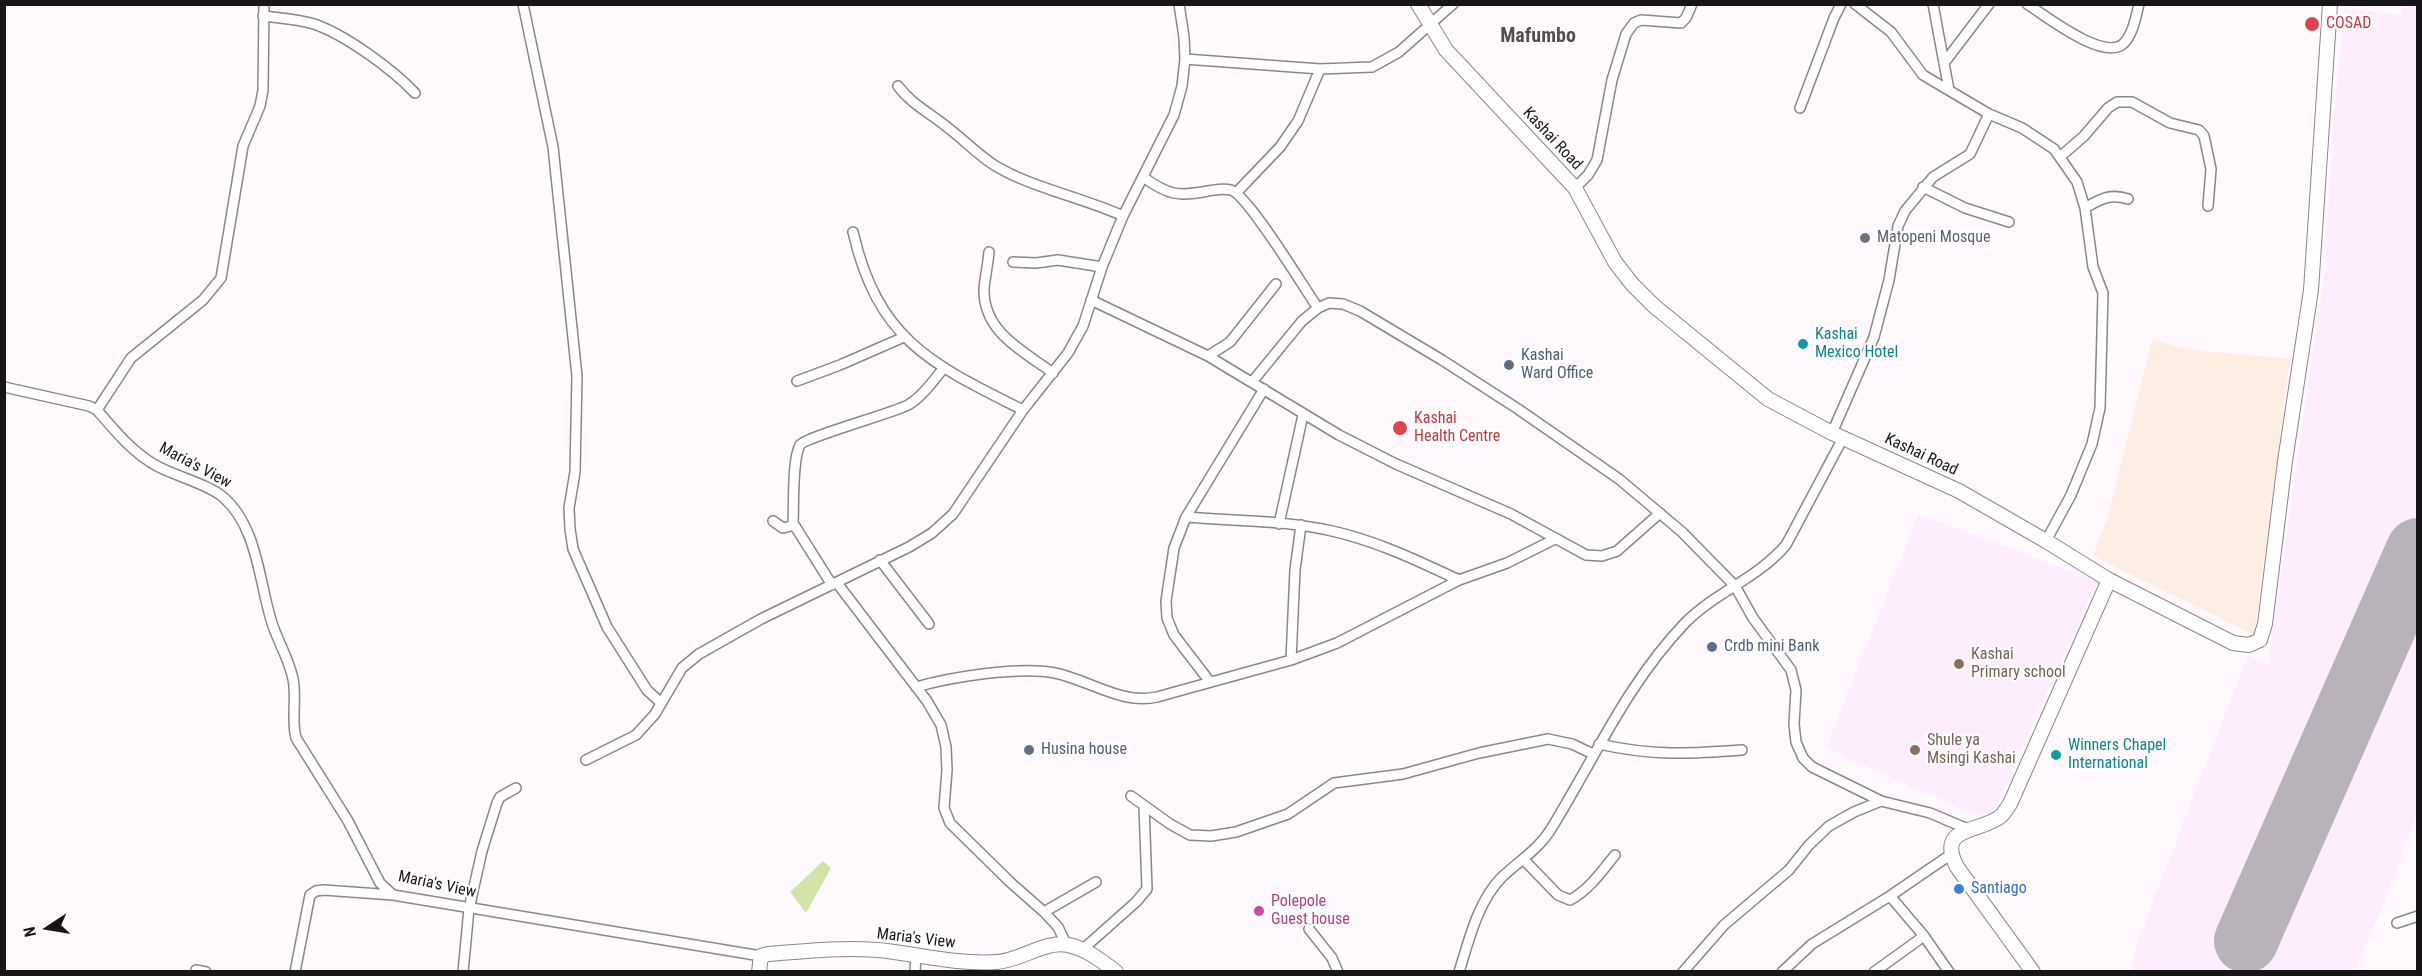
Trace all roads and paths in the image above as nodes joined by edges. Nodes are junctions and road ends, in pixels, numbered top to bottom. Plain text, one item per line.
1 (264, 4) edge
2 (523, 4) edge
3 (1179, 4) edge
4 (1418, 4) edge
5 (1453, 4) edge
6 (1692, 4) edge
7 (1841, 4) edge
8 (1855, 4) edge
9 (1933, 4) edge
10 (1989, 4) edge
11 (2027, 4) edge
12 (2139, 4) edge
13 (2330, 4) edge
14 (263, 16) junction
15 (1431, 25) junction
16 (1185, 59) junction
17 (1944, 63) junction
18 (1320, 69) junction
19 (898, 86) dead end
20 (1949, 90) junction
21 (415, 93) dead end
22 (1800, 108) dead end
23 (1989, 114) junction
24 (2061, 156) junction
25 (1143, 177) junction
26 (1923, 187) junction
27 (1575, 188) junction
28 (1237, 192) junction
29 (2128, 198) dead end
30 (2208, 206) dead end
31 (2085, 208) junction
32 (1123, 216) junction
33 (2009, 222) dead end
34 (853, 232) dead end
35 (989, 252) dead end
36 (1013, 262) dead end
37 (1102, 267) junction
38 (1276, 284) dead end
39 (1091, 300) junction
40 (1318, 308) junction
41 (904, 337) junction
42 (1208, 356) junction
43 (943, 369) junction
44 (1053, 373) junction
45 (796, 381) dead end
46 (1252, 382) junction
47 (4, 387) edge
48 (1263, 389) junction
49 (97, 410) junction
50 (1023, 410) junction
51 (1303, 415) junction
52 (1838, 436) junction
53 (1660, 513) junction
54 (1186, 517) junction
55 (773, 521) dead end
56 (793, 523) junction
57 (1279, 524) junction
58 (1301, 525) junction
59 (1555, 539) junction
60 (2046, 541) junction
61 (880, 560) junction
62 (1459, 580) junction
63 (2109, 580) junction
64 (834, 584) junction
65 (1735, 586) junction
66 (929, 624) dead end
67 (1291, 660) junction
68 (1210, 682) junction
69 (916, 687) junction
70 (660, 702) junction
71 (1599, 744) junction
72 (1742, 750) dead end
73 (1593, 754) junction
74 (586, 760) dead end
75 (516, 788) dead end
76 (1131, 796) dead end
77 (1881, 801) junction
78 (1144, 806) junction
79 (1968, 828) junction
80 (1615, 855) dead end
81 (1950, 855) junction
82 (1524, 860) junction
83 (1096, 882) dead end
84 (393, 895) junction
85 (1890, 896) junction
86 (469, 909) junction
87 (1044, 912) junction
88 (2418, 916) edge
89 (2397, 922) dead end
90 (1309, 929) dead end
91 (1924, 936) junction
92 (1066, 944) junction
93 (1082, 950) junction
94 (761, 956) junction
95 (916, 956) junction
96 (295, 972) edge
97 (463, 972) edge
98 (759, 972) edge
99 (915, 972) edge
100 (1116, 972) edge
101 (1338, 972) edge
102 (1459, 972) edge
103 (1683, 972) edge
104 (1782, 972) edge
105 (1874, 972) edge
106 (1949, 972) edge
107 (2033, 972) edge

1 - 14 street
2 - 70 street
3 - 16 street
4 - 15 street, Kashai Road
5 - 15 street
6 - 27 street
7 - 22 street
8 - 20 street
9 - 17 street
10 - 17 street
11 - 12 street
13 - 63 street, Kashai Road
14 - 21 street
14 - 49 street
15 - 18 street
15 - 27 street, Kashai Road
16 - 18 street
16 - 25 street
17 - 20 street
18 - 28 street
19 - 32 street
20 - 23 street
23 - 24 street
23 - 26 street
24 - 30 street
24 - 31 street
25 - 28 street
25 - 32 street
26 - 33 street
26 - 52 street
27 - 52 street, Kashai Road
28 - 40 street
29 - 31 street
31 - 60 street
32 - 37 street
34 - 41 street
35 - 44 street
36 - 37 street
37 - 39 street
38 - 42 street
39 - 42 street
39 - 44 street
40 - 46 street
40 - 53 street
41 - 43 street
41 - 45 street
42 - 46 street
43 - 50 street
43 - 56 street
44 - 50 street
46 - 48 street
47 - 49 street, Maria's View
48 - 51 street
48 - 54 street
49 - 84 street, Maria's View
50 - 61 street
51 - 57 street
51 - 59 street
52 - 60 street, Kashai Road
52 - 65 street
53 - 59 street
53 - 65 street
54 - 57 street
54 - 68 street
55 - 56 street
56 - 64 street
57 - 58 street
58 - 62 street
58 - 67 street
59 - 62 street
60 - 63 street, Kashai Road
61 - 64 street
61 - 66 street
62 - 67 street
63 - 79 street
64 - 69 street
64 - 70 street
65 - 71 street
65 - 77 street
67 - 68 street
68 - 69 street
69 - 87 street
70 - 74 street
71 - 72 street
71 - 73 street
73 - 78 street
73 - 82 street
75 - 86 street
76 - 78 street
77 - 79 street
77 - 103 street
78 - 93 street
79 - 81 street
80 - 82 street
81 - 85 street
81 - 107 street
82 - 102 street
83 - 87 street
84 - 86 street, Maria's View
84 - 96 street
85 - 91 street
85 - 104 street
86 - 94 street, Maria's View
86 - 97 street
87 - 92 street
88 - 89 street
90 - 101 street
91 - 105 street
91 - 106 street
92 - 93 street
92 - 95 street, Maria's View
93 - 100 street
94 - 95 street, Maria's View
94 - 98 street
95 - 99 street

